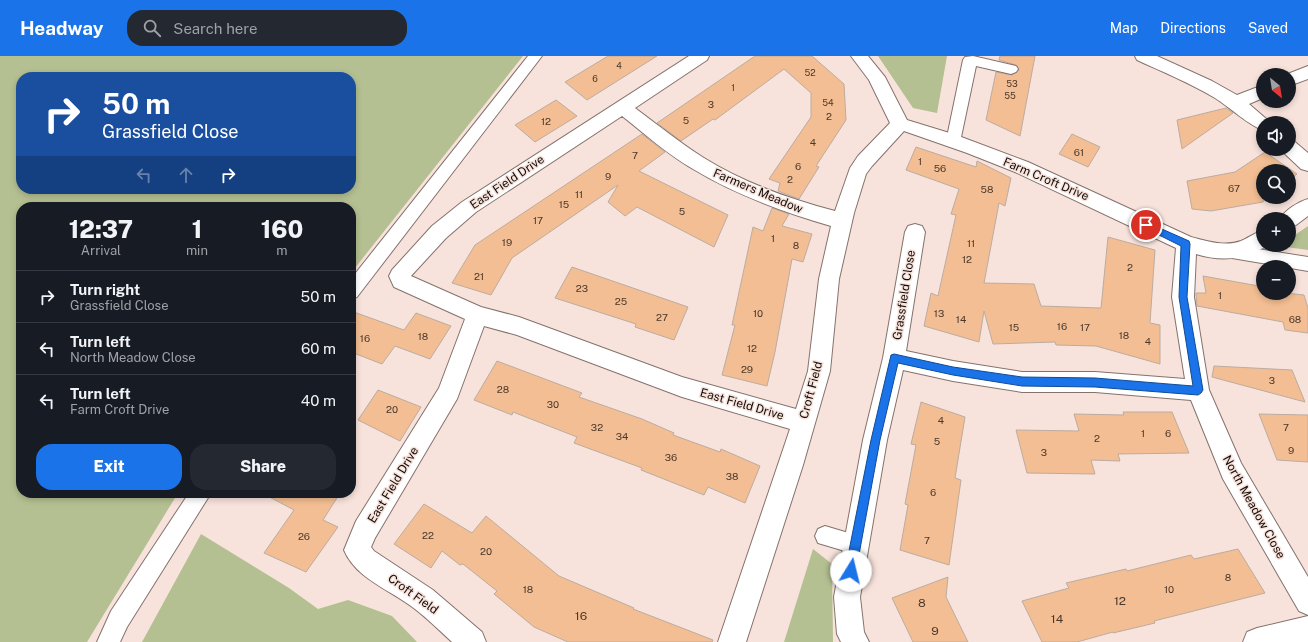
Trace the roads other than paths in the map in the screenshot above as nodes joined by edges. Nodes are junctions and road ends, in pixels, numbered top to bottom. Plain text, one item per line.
1 (535, 56) edge
2 (701, 56) edge
3 (859, 56) edge
4 (1143, 56) edge
5 (1011, 69) dead end
6 (1308, 72) edge
7 (1296, 77) edge
8 (1256, 94) edge
9 (1237, 102) junction
10 (622, 107) junction
11 (1256, 118) edge
12 (900, 124) junction
13 (953, 142) junction
14 (1296, 153) edge
15 (1308, 164) edge
16 (1308, 206) edge
17 (1296, 215) edge
18 (842, 221) junction
19 (915, 232) dead end
20 (1256, 243) edge
21 (1186, 244) junction
22 (1232, 252) junction
23 (1308, 264) edge
24 (356, 286) edge
25 (477, 315) junction
26 (894, 358) junction
27 (1198, 390) junction
28 (804, 422) junction
29 (198, 498) edge
30 (826, 536) dead end
31 (855, 544) junction
32 (358, 546) joint
33 (1308, 602) edge
34 (1308, 630) edge
35 (108, 642) edge
36 (472, 642) edge
37 (732, 642) edge
38 (855, 642) edge
39 (1257, 642) edge

1 - 24 lane
2 - 10 street, East Field Drive
3 - 12 street
4 - 9 street
5 - 13 lane
6 - 7 street
8 - 9 street
9 - 11 street
10 - 18 street, Farmers Meadow
10 - 25 street, East Field Drive
12 - 13 street, Farm Croft Drive
12 - 18 street, Croft Field
13 - 21 street, Farm Croft Drive
14 - 15 street
16 - 17 street
18 - 28 street, Croft Field
19 - 26 street, Grassfield Close
20 - 22 street, Farm Croft Drive
21 - 22 street, Farm Croft Drive
21 - 27 street, North Meadow Close
22 - 23 lane
25 - 28 street, East Field Drive
25 - 32 street, East Field Drive
26 - 27 street
26 - 31 street, Grassfield Close
27 - 33 street, North Meadow Close
28 - 37 street, Croft Field
29 - 35 lane
30 - 31 lane
31 - 38 street, Grassfield Close
32 - 36 street, Croft Field
34 - 39 street

